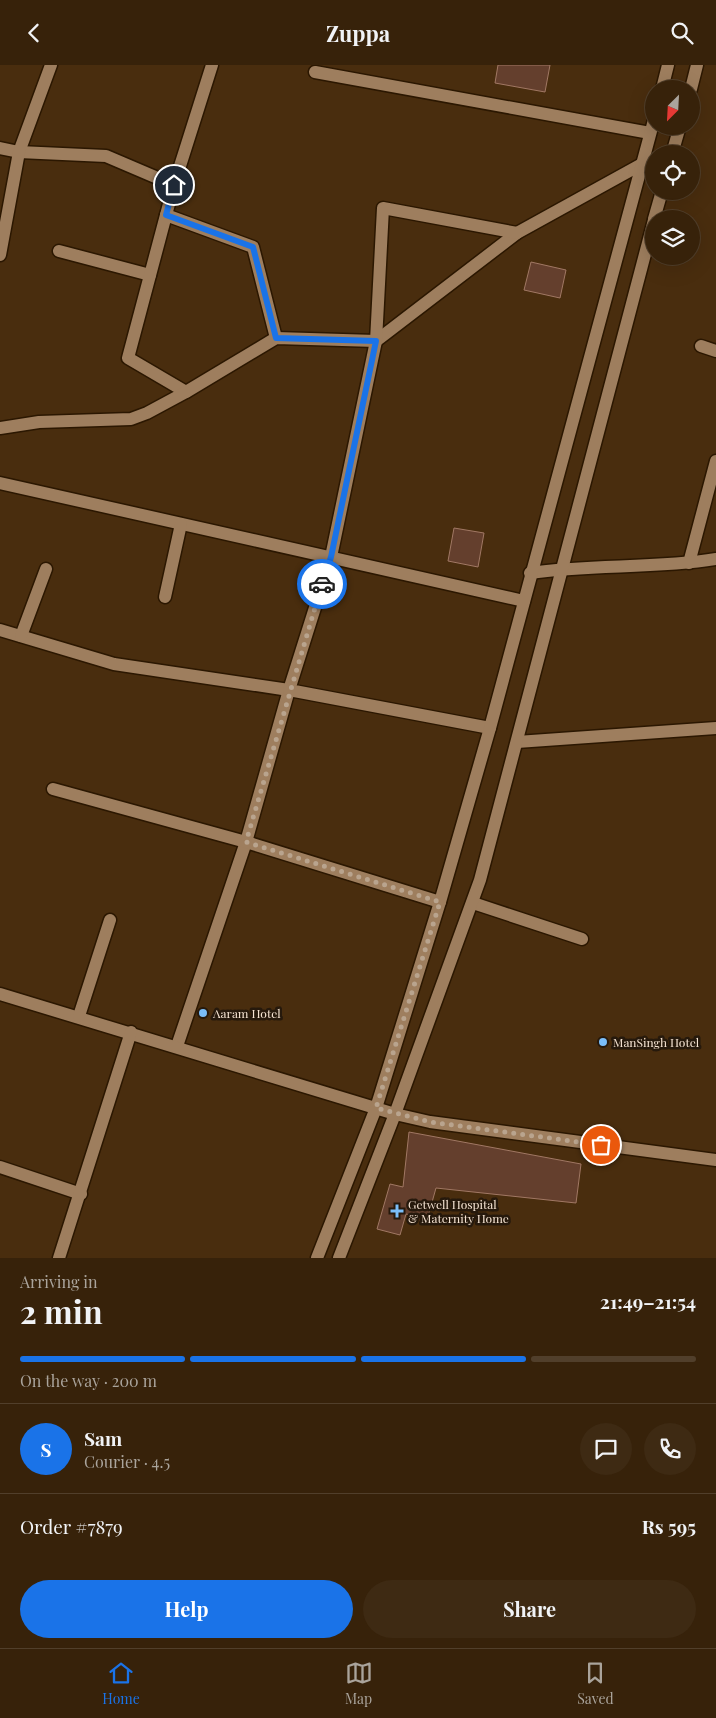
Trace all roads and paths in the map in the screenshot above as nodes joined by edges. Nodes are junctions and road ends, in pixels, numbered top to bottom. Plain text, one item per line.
1 (51, 65) edge
2 (212, 65) edge
3 (668, 65) edge
4 (697, 65) edge
5 (315, 72) dead end
6 (664, 80) edge
7 (693, 80) edge
8 (645, 132) edge
9 (649, 135) edge
10 (0, 148) edge
11 (19, 152) junction
12 (642, 164) junction
13 (174, 185) junction
14 (166, 215) junction
15 (517, 233) junction
16 (59, 251) dead end
17 (645, 253) edge
18 (0, 255) edge
19 (150, 275) junction
20 (276, 338) junction
21 (376, 341) junction
22 (701, 346) dead end
23 (716, 351) edge
24 (186, 392) junction
25 (0, 428) edge
26 (716, 461) edge
27 (0, 483) edge
28 (181, 524) junction
29 (331, 557) junction
30 (716, 559) edge
31 (689, 563) junction
32 (46, 569) dead end
33 (562, 569) junction
34 (530, 573) junction
35 (165, 597) dead end
36 (524, 601) junction
37 (0, 630) edge
38 (21, 636) junction
39 (290, 690) junction
40 (490, 728) junction
41 (716, 728) edge
42 (517, 742) junction
43 (53, 789) dead end
44 (246, 842) junction
45 (440, 902) junction
46 (473, 903) junction
47 (110, 920) dead end
48 (582, 939) dead end
49 (0, 993) edge
50 (79, 1016) junction
51 (131, 1032) junction
52 (177, 1046) junction
53 (376, 1108) junction
54 (395, 1114) junction
55 (716, 1160) edge
56 (0, 1167) edge
57 (81, 1193) junction
58 (59, 1258) edge
59 (317, 1258) edge
60 (339, 1258) edge

1 - 11 street
2 - 13 street
3 - 6 street
4 - 7 street
5 - 8 street
9 - 12 street
10 - 11 street
11 - 13 street
11 - 18 street
12 - 15 street
12 - 34 street
13 - 14 street
14 - 19 street
14 - 20 street
15 - 21 street
15 - 21 street
16 - 19 street
17 - 33 street
19 - 24 street
20 - 21 street
20 - 24 street
21 - 29 street
22 - 23 street
24 - 25 street
26 - 31 street
27 - 28 street
28 - 29 street
28 - 35 street
29 - 36 street
29 - 39 street
30 - 31 street
31 - 33 street
32 - 38 street
33 - 34 street
33 - 42 street
34 - 36 street
36 - 40 street
37 - 38 street
38 - 39 street
39 - 40 street
39 - 44 street
40 - 45 street
41 - 42 street
42 - 46 street
43 - 44 street
44 - 45 street
44 - 52 street
45 - 53 street
46 - 48 street
46 - 54 street
47 - 50 street
49 - 50 street
50 - 51 street
51 - 52 street
51 - 57 street
52 - 53 street
53 - 54 street
53 - 59 street
54 - 55 street
54 - 60 street
56 - 57 street
57 - 58 street

